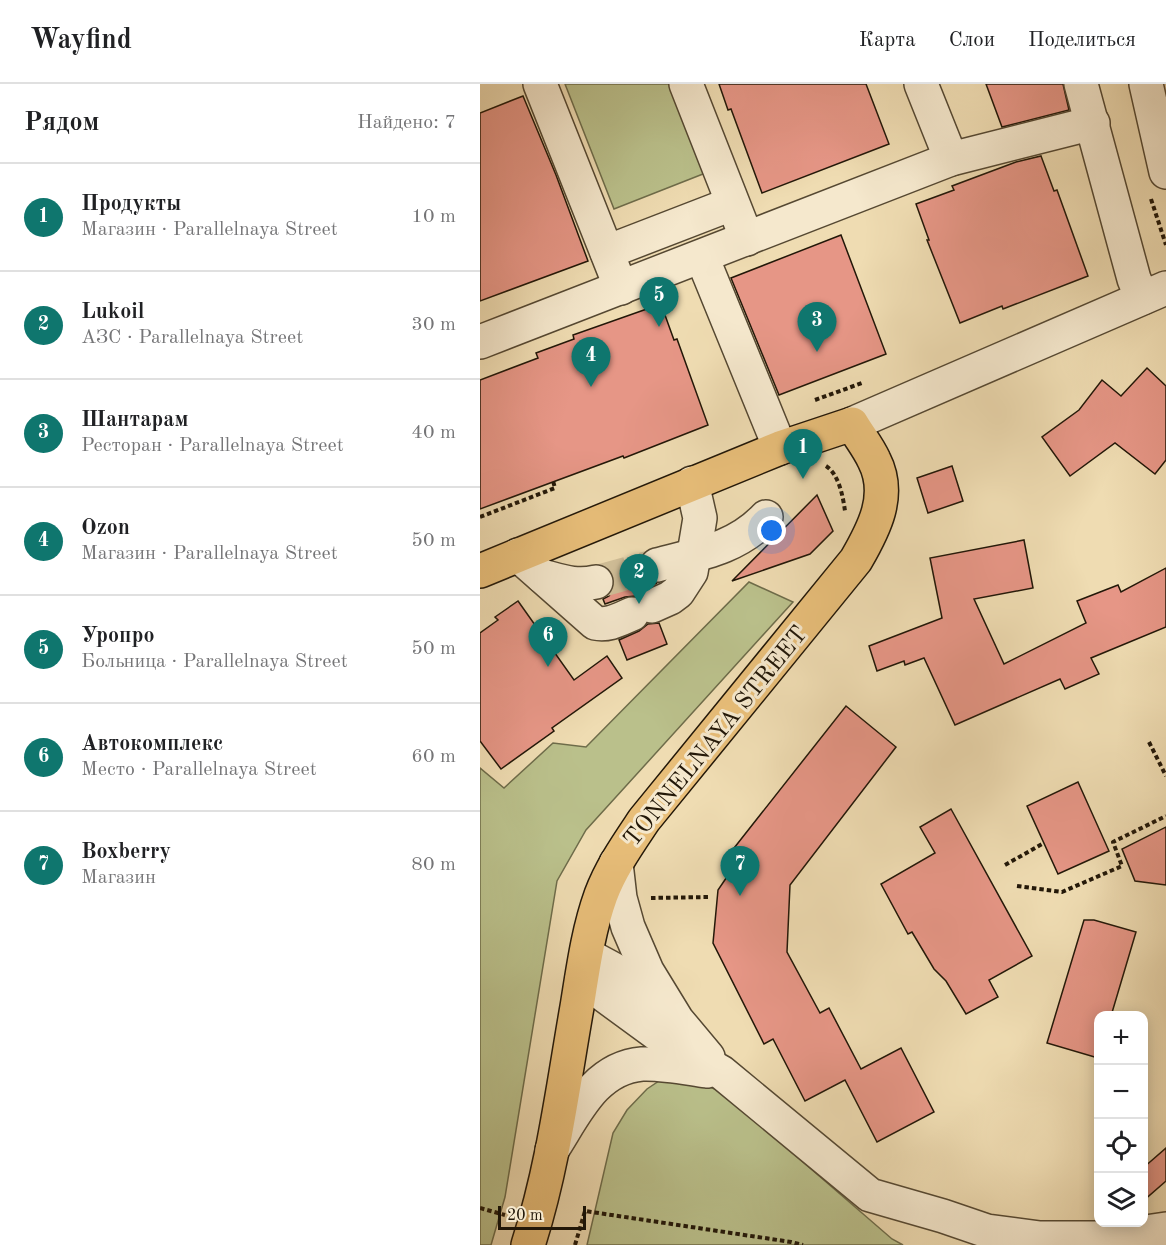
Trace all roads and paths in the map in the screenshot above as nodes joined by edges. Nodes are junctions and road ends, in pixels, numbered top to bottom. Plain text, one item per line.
1 (540, 84) edge
2 (686, 84) edge
3 (921, 84) edge
4 (1081, 84) edge
5 (1146, 84) edge
6 (1093, 123) junction
7 (951, 159) junction
8 (1166, 172) edge
9 (721, 208) dead end
10 (747, 239) junction
11 (607, 252) junction
12 (702, 257) junction
13 (621, 288) junction
14 (1154, 293) edge
15 (480, 342) edge
16 (852, 424) junction
17 (780, 448) junction
18 (553, 481) dead end
19 (692, 483) junction
20 (480, 516) edge
21 (766, 517) dead end
22 (694, 555) junction
23 (529, 565) junction
24 (657, 565) tunnel mouth
25 (480, 572) edge
26 (596, 582) tunnel mouth
27 (1149, 742) dead end
28 (1166, 776) edge
29 (1166, 816) edge
30 (1044, 843) dead end
31 (616, 863) junction
32 (1005, 865) dead end
33 (1017, 886) dead end
34 (708, 897) dead end
35 (620, 898) junction
36 (584, 967) junction
37 (677, 1020) junction
38 (721, 1072) junction
39 (552, 1150) junction
40 (480, 1208) edge
41 (505, 1215) dead end
42 (1166, 1229) edge
43 (528, 1245) edge
44 (575, 1245) edge
45 (803, 1245) edge

1 - 11 street
2 - 10 street
3 - 7 street
4 - 6 street
5 - 8 street
6 - 7 street
6 - 14 street
7 - 10 street
9 - 11 street
10 - 12 street
11 - 13 street
12 - 13 street
12 - 17 street
13 - 15 street
14 - 16 street
16 - 17 main road
16 - 31 main road, TONNELNAYA STREET
17 - 19 main road
18 - 20 path
19 - 22 street
19 - 23 main road
21 - 22 street
22 - 23 street
22 - 24 street
23 - 25 main road
23 - 26 street
27 - 28 path
29 - 33 path
30 - 32 path
31 - 35 street
31 - 36 main road, TONNELNAYA STREET
34 - 35 path
35 - 37 street
36 - 37 street
36 - 38 street
36 - 39 main road, TONNELNAYA STREET
37 - 38 street
38 - 39 street
38 - 42 street
39 - 43 main road, TONNELNAYA STREET
40 - 41 path
44 - 45 path

